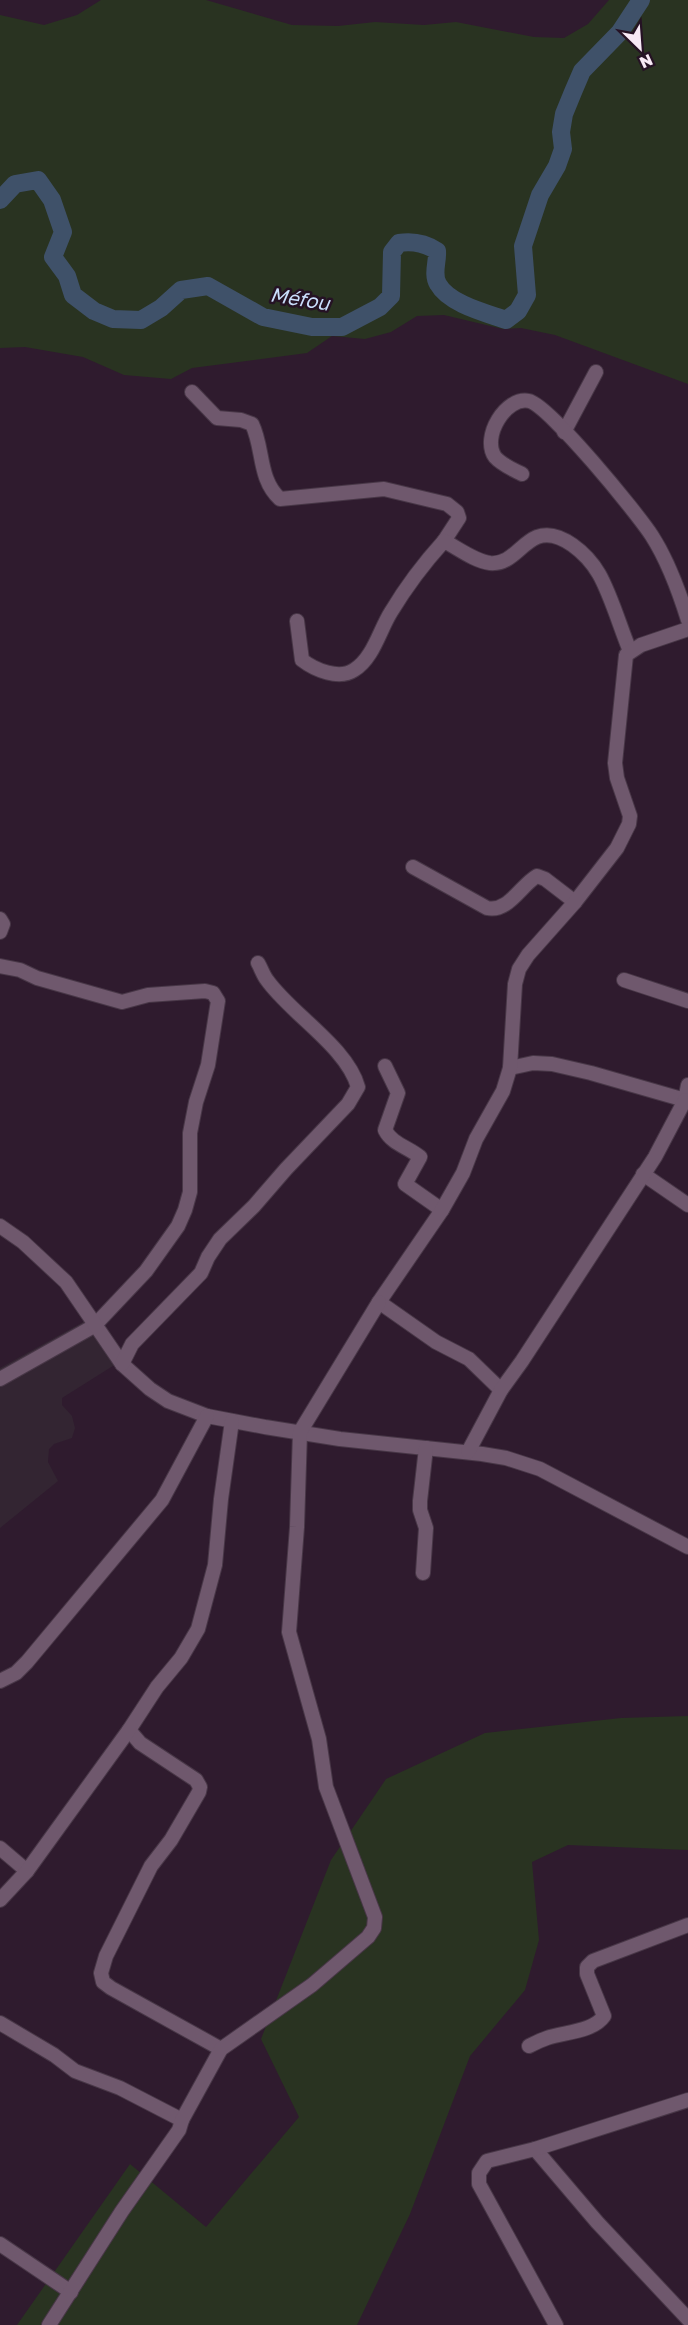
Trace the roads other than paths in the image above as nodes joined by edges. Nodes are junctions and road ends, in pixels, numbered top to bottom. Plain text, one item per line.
1 (596, 372) dead end
2 (192, 392) dead end
3 (564, 432) junction
4 (522, 474) dead end
5 (444, 541) junction
6 (688, 620) edge
7 (297, 621) dead end
8 (688, 629) edge
9 (630, 651) junction
10 (413, 867) dead end
11 (575, 902) junction
12 (0, 919) edge
13 (0, 932) edge
14 (258, 963) dead end
15 (0, 966) edge
16 (624, 980) dead end
17 (688, 1001) edge
18 (385, 1066) dead end
19 (510, 1068) junction
20 (688, 1085) edge
21 (686, 1101) edge
22 (643, 1174) junction
23 (688, 1204) edge
24 (442, 1210) junction
25 (0, 1226) edge
26 (380, 1302) junction
27 (94, 1326) junction
28 (122, 1364) junction
29 (0, 1379) edge
30 (501, 1390) junction
31 (207, 1416) junction
32 (232, 1420) junction
33 (300, 1432) junction
34 (426, 1448) junction
35 (468, 1452) junction
36 (688, 1547) edge
37 (423, 1573) dead end
38 (0, 1681) edge
39 (129, 1730) junction
40 (0, 1848) edge
41 (27, 1870) junction
42 (0, 1900) edge
43 (688, 1925) edge
44 (0, 2023) edge
45 (529, 2046) dead end
46 (221, 2049) junction
47 (688, 2100) edge
48 (182, 2120) junction
49 (535, 2149) junction
50 (0, 2244) edge
51 (71, 2292) junction
52 (688, 2320) edge
53 (49, 2325) edge
54 (556, 2325) edge
55 (685, 2325) edge

1 - 3 street
2 - 5 street
3 - 4 street
3 - 6 street
5 - 7 street
5 - 9 street
8 - 9 street
9 - 11 street
10 - 11 street
11 - 19 street
12 - 13 street
14 - 28 street
15 - 27 street
16 - 17 street
18 - 24 street
19 - 21 street
19 - 24 street
20 - 21 street
21 - 22 street
22 - 23 street
22 - 30 street
24 - 26 street
25 - 27 street
26 - 30 street
26 - 33 street
27 - 28 street
27 - 29 street
28 - 31 street
30 - 35 street
31 - 32 street
31 - 38 street
32 - 33 street
32 - 39 street
33 - 34 street
33 - 46 street
34 - 35 street
34 - 37 street
35 - 36 street
39 - 41 street
39 - 46 street
40 - 41 street
41 - 42 street
43 - 45 street
44 - 48 street
46 - 48 street
47 - 49 street
48 - 51 street
49 - 52 street
49 - 54 street
50 - 51 street
51 - 53 street
52 - 55 street

